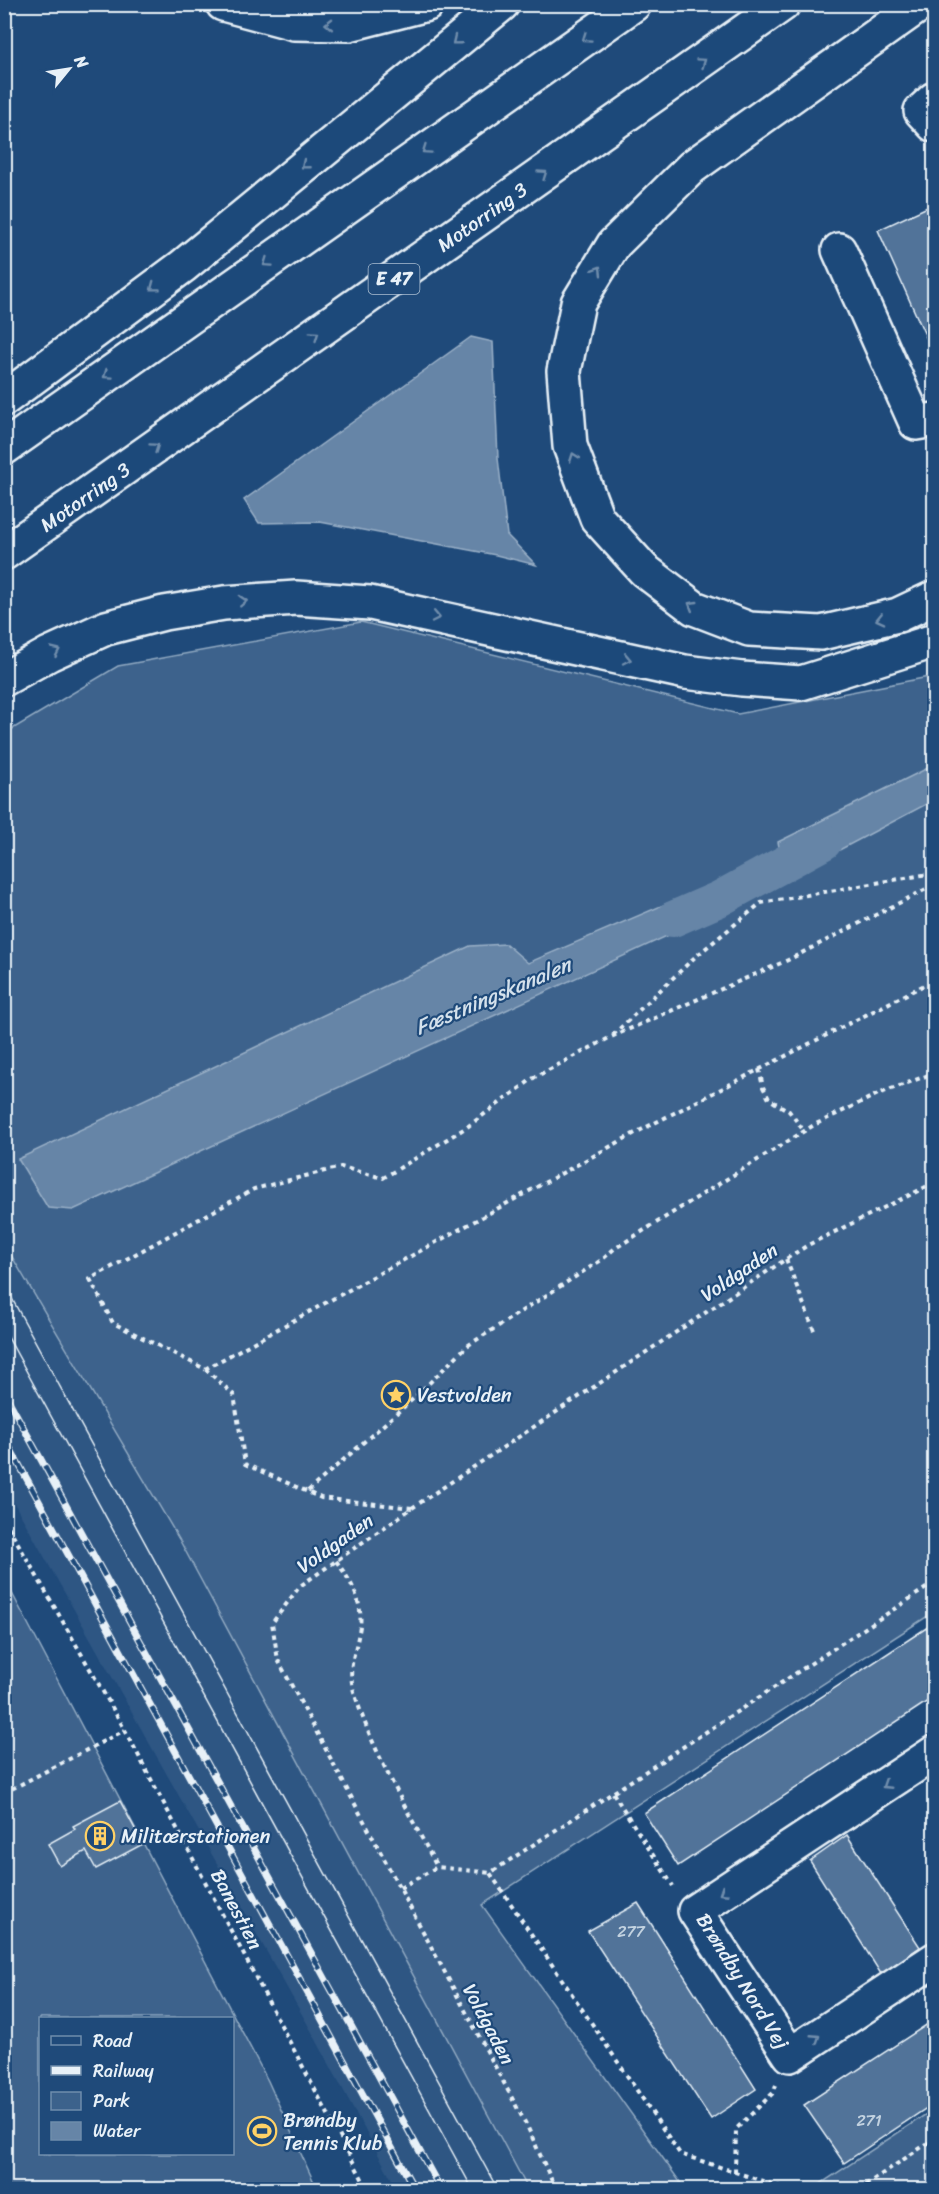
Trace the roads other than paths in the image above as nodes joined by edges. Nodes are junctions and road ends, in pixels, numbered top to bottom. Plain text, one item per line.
1 (223, 4) edge
2 (428, 4) edge
3 (502, 4) edge
4 (634, 4) edge
5 (783, 4) edge
6 (921, 4) edge
7 (934, 99) edge
8 (934, 124) edge
9 (839, 250) dead end
10 (4, 399) edge
11 (934, 420) edge
12 (4, 447) edge
13 (4, 553) edge
14 (934, 598) edge
15 (934, 641) edge
16 (4, 679) edge
17 (934, 1753) edge
18 (934, 1960) edge

2 -> 1 main road
3 -> 10 main road
4 -> 12 main road
13 -> 5 main road, Motorring 3 / E 47
14 -> 6 main road
7 - 8 main road
9 - 11 main road
16 -> 15 main road
17 -> 18 main road, Brøndby Nord Vej

